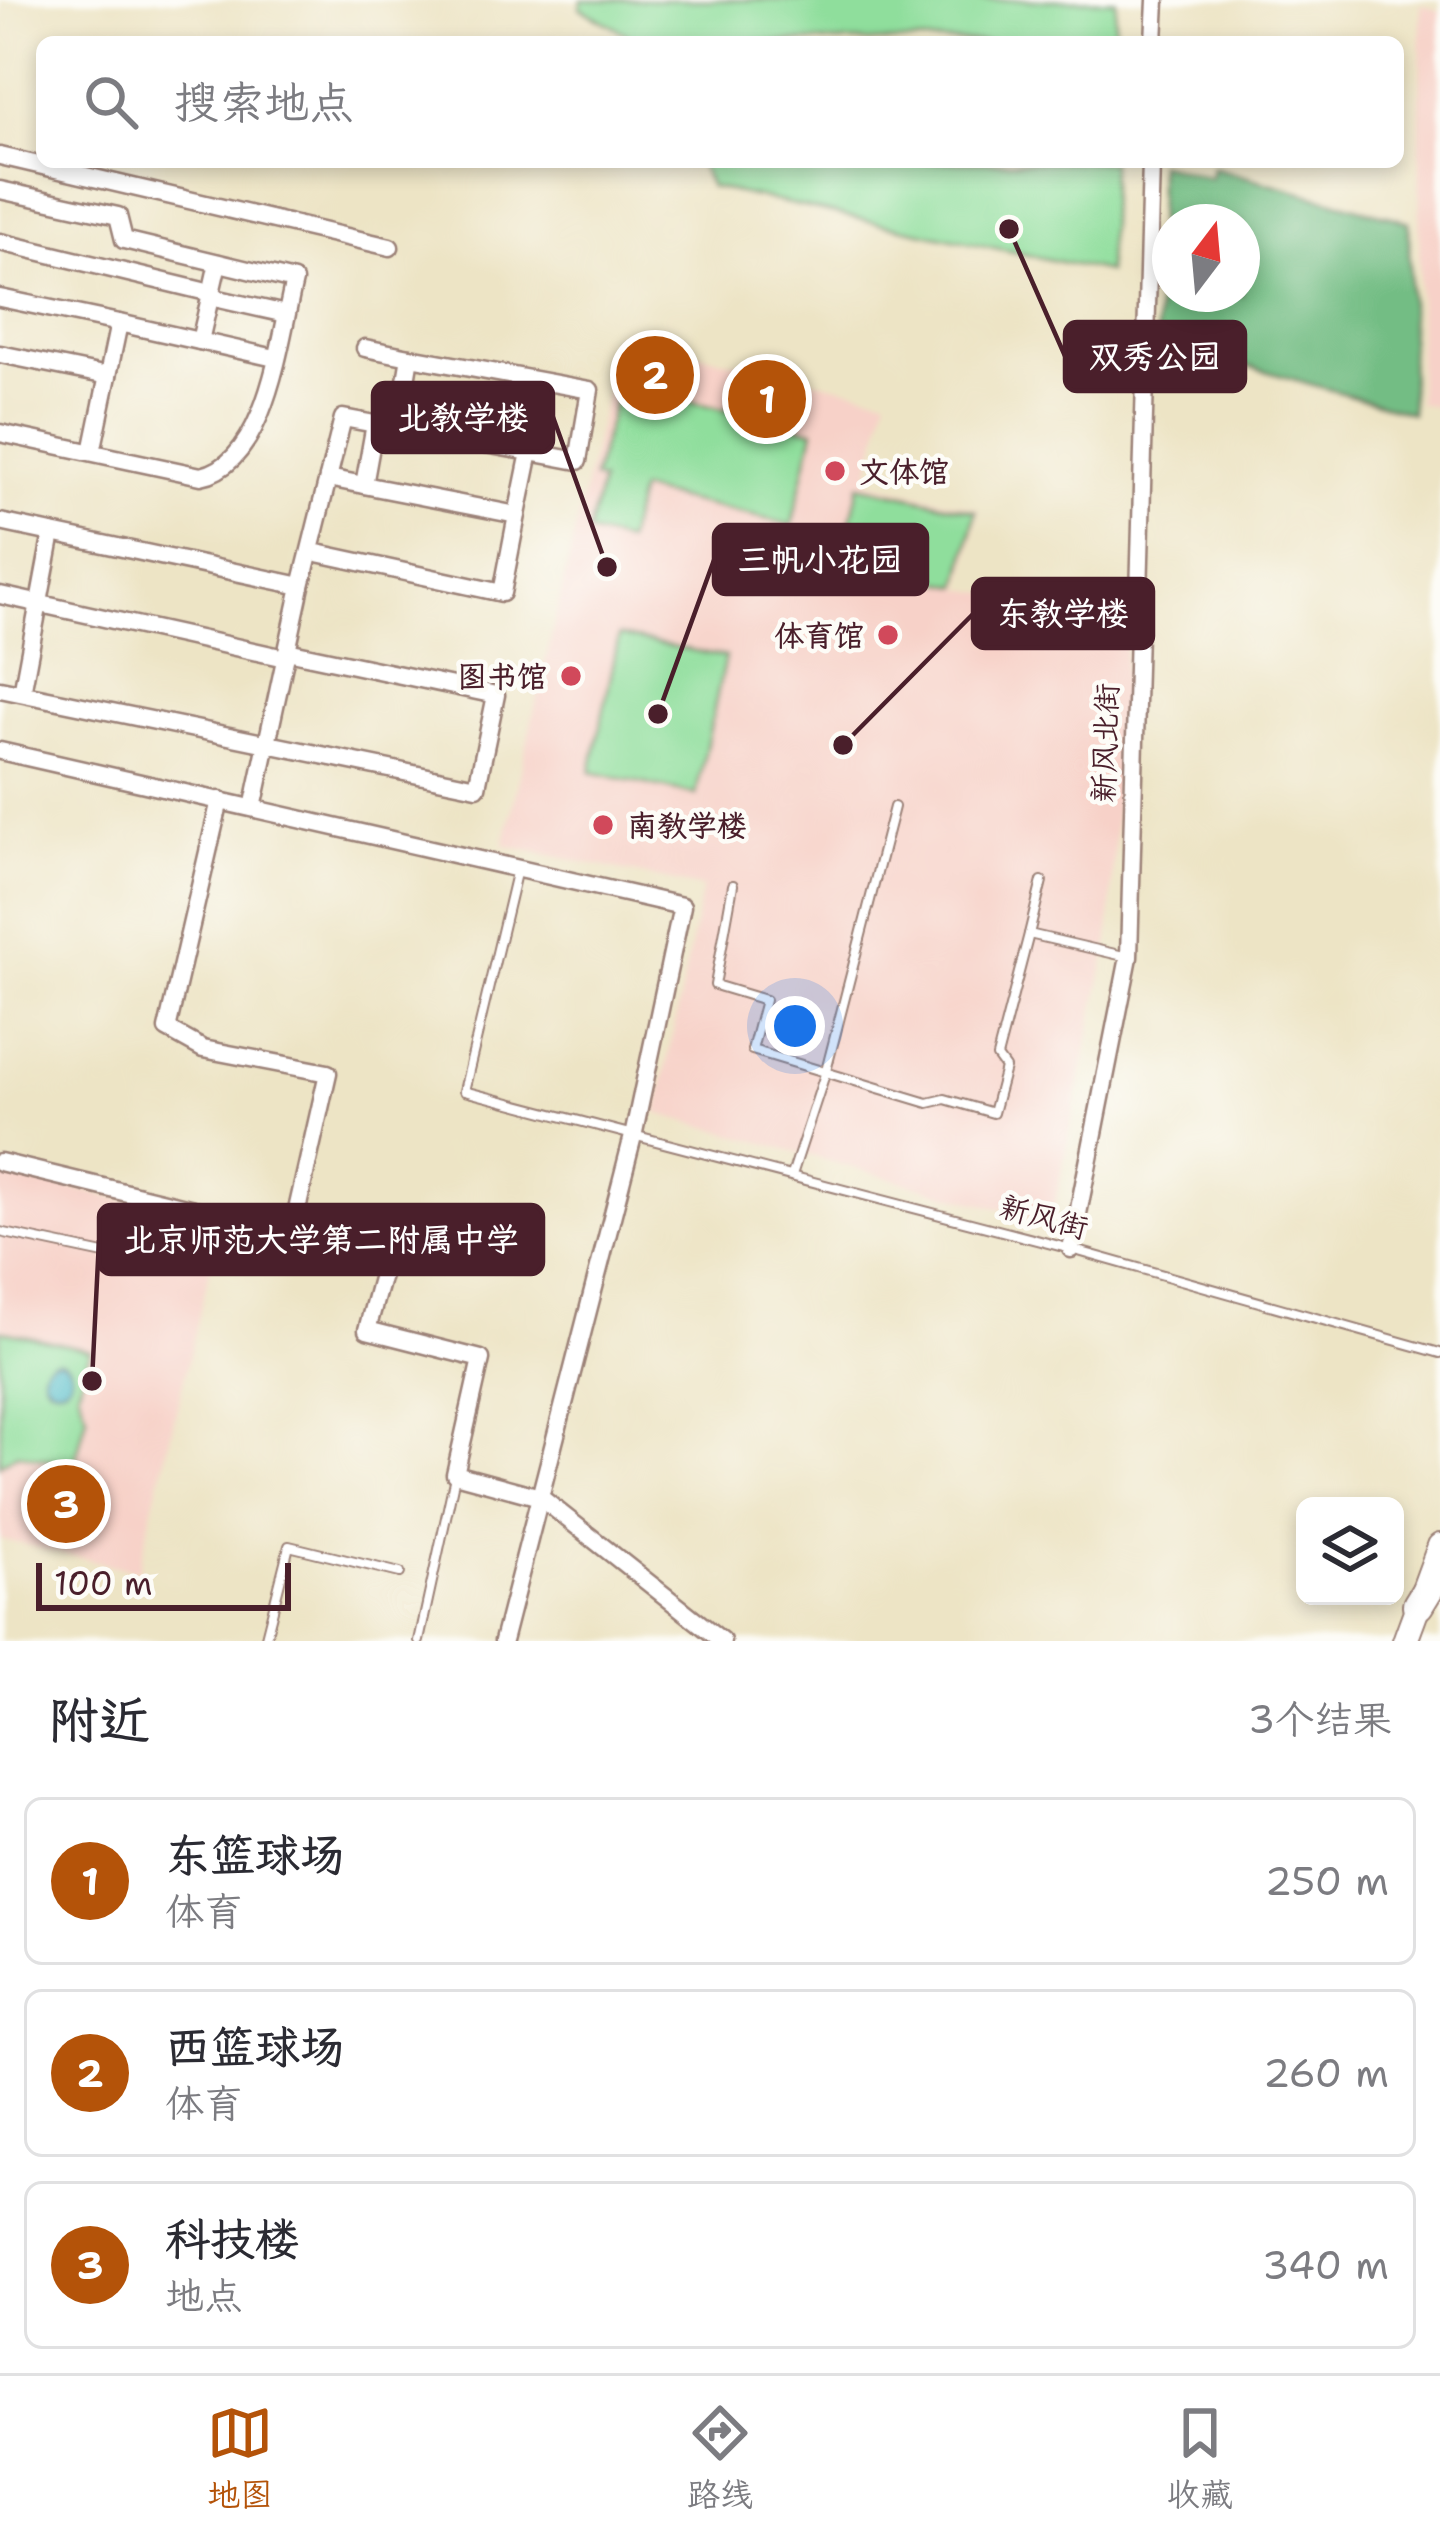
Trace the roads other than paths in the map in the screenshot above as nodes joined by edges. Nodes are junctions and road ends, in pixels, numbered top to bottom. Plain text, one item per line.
1 (1156, 0) edge
2 (1154, 36) edge
3 (0, 156) edge
4 (36, 164) edge
5 (51, 168) edge
6 (1150, 168) edge
7 (0, 190) edge
8 (0, 242) edge
9 (390, 247) dead end
10 (218, 262) junction
11 (210, 295) junction
12 (0, 298) edge
13 (286, 314) junction
14 (119, 323) junction
15 (200, 341) junction
16 (365, 349) dead end
17 (0, 353) edge
18 (410, 357) junction
19 (274, 358) junction
20 (108, 376) junction
21 (375, 424) junction
22 (398, 428) junction
23 (0, 434) edge
24 (92, 452) junction
25 (530, 452) junction
26 (328, 478) junction
27 (364, 485) junction
28 (517, 515) junction
29 (0, 522) edge
30 (52, 532) junction
31 (313, 552) junction
32 (301, 586) junction
33 (0, 595) edge
34 (39, 603) junction
35 (286, 655) junction
36 (0, 688) edge
37 (22, 693) junction
38 (266, 745) junction
39 (0, 751) edge
40 (220, 800) junction
41 (894, 807) dead end
42 (254, 808) junction
43 (518, 868) junction
44 (1042, 881) dead end
45 (733, 886) dead end
46 (1029, 934) junction
47 (1129, 958) junction
48 (826, 1071) junction
49 (634, 1132) junction
50 (0, 1162) edge
51 (792, 1175) junction
52 (0, 1232) edge
53 (292, 1232) junction
54 (1071, 1249) junction
55 (118, 1257) dead end
56 (1440, 1353) edge
57 (455, 1474) junction
58 (540, 1497) junction
59 (1440, 1546) edge
60 (1440, 1569) edge
61 (400, 1573) dead end
62 (1418, 1605) junction
63 (265, 1641) edge
64 (419, 1641) edge
65 (503, 1641) edge
66 (722, 1641) edge
67 (1405, 1641) edge

1 - 2 street
3 - 4 street
5 - 9 street
6 - 47 street, 新风北街
7 - 10 street
8 - 11 street
10 - 11 street
10 - 13 street
11 - 13 street
11 - 15 street
12 - 14 street
13 - 19 street
14 - 15 street
14 - 20 street
15 - 19 street
16 - 18 street
17 - 20 street
18 - 22 street
18 - 25 street
19 - 24 street
20 - 24 street
21 - 22 street
21 - 26 street
21 - 27 street
22 - 25 street
23 - 24 street
25 - 28 street
26 - 27 street
26 - 31 street
27 - 28 street
28 - 31 street
29 - 30 street
30 - 32 street
30 - 34 street
31 - 32 street
32 - 35 street
33 - 34 street
34 - 35 street
34 - 37 street
35 - 38 street
35 - 38 street
36 - 37 street
37 - 38 street
38 - 42 street
39 - 40 street
40 - 42 street
40 - 53 street
41 - 48 lane
42 - 43 street
43 - 49 street
43 - 49 lane, 新风街
44 - 46 lane
45 - 48 lane
46 - 47 lane
46 - 48 lane
47 - 54 street, 新风北街
48 - 51 lane
49 - 51 lane, 新风街
49 - 58 street
50 - 53 street
51 - 54 lane, 新风街
52 - 55 lane
53 - 57 street
54 - 56 lane, 新风街
57 - 58 street
57 - 64 lane
58 - 65 street
58 - 66 street
59 - 62 main road
60 - 62 highway
61 - 63 lane
62 - 67 main road

